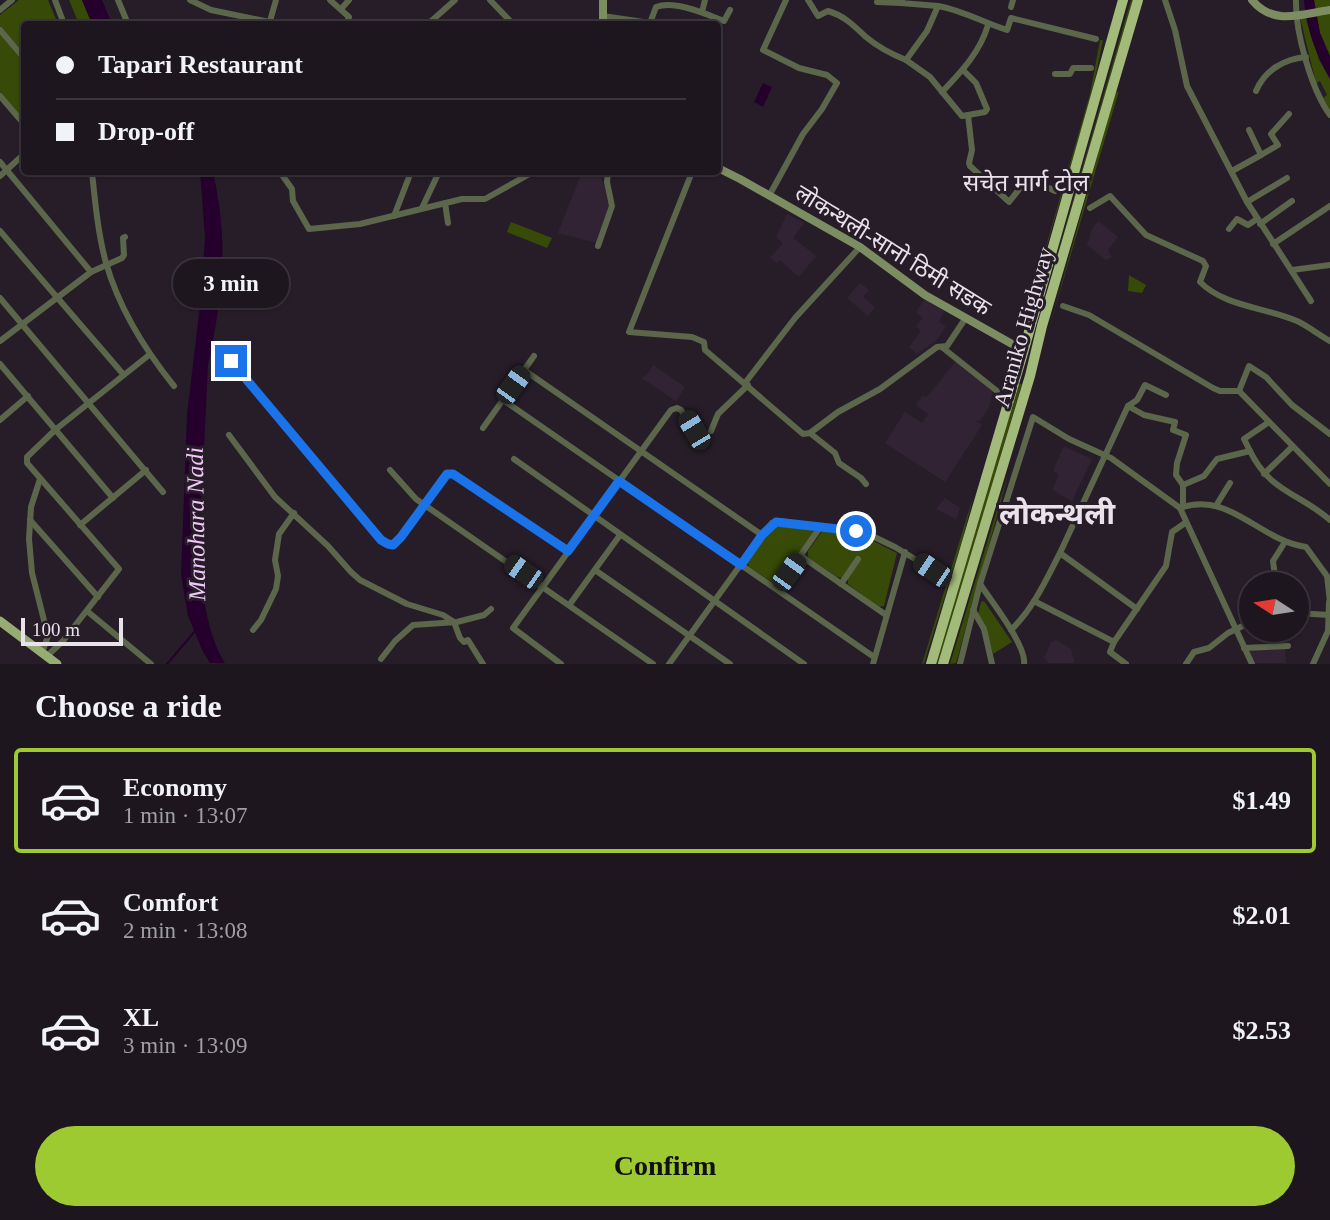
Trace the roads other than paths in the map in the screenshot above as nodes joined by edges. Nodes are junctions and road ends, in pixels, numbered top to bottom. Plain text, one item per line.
1 (12, 0) edge
2 (55, 0) edge
3 (118, 0) edge
4 (190, 0) edge
5 (276, 0) edge
6 (330, 0) edge
7 (349, 0) edge
8 (455, 0) edge
9 (490, 0) edge
10 (603, 0) edge
11 (705, 0) edge
12 (786, 0) edge
13 (808, 0) edge
14 (1123, 0) edge
15 (1138, 0) edge
16 (1165, 0) edge
17 (1252, 0) edge
18 (1296, 0) edge
19 (902, 1) edge
20 (877, 2) dead end
21 (938, 6) junction
22 (341, 9) junction
23 (0, 10) edge
24 (730, 10) dead end
25 (1330, 10) edge
26 (702, 12) junction
27 (1297, 15) junction
28 (603, 20) edge
29 (63, 21) edge
30 (127, 21) edge
31 (271, 21) joint
32 (349, 21) edge
33 (431, 21) edge
34 (510, 21) edge
35 (651, 21) edge
36 (988, 24) junction
37 (0, 30) edge
38 (1096, 38) dead end
39 (21, 54) edge
40 (1306, 57) junction
41 (906, 60) junction
42 (1091, 68) dead end
43 (962, 70) junction
44 (1055, 74) dead end
45 (1255, 91) dead end
46 (942, 92) junction
47 (0, 96) edge
48 (1289, 114) dead end
49 (1330, 115) edge
50 (968, 116) junction
51 (21, 120) edge
52 (1249, 130) dead end
53 (1261, 155) junction
54 (21, 157) edge
55 (0, 162) edge
56 (7, 170) junction
57 (721, 171) edge
58 (1232, 171) junction
59 (92, 175) edge
60 (282, 175) edge
61 (407, 175) edge
62 (438, 175) edge
63 (528, 175) edge
64 (608, 175) edge
65 (691, 175) edge
66 (0, 176) edge
67 (1287, 178) dead end
68 (1055, 191) dead end
69 (769, 196) junction
70 (1292, 201) dead end
71 (1247, 202) junction
72 (446, 203) junction
73 (1330, 206) edge
74 (422, 208) junction
75 (1090, 208) dead end
76 (394, 216) junction
77 (1258, 222) junction
78 (448, 223) dead end
79 (1229, 229) dead end
80 (0, 231) edge
81 (125, 237) dead end
82 (1273, 244) junction
83 (598, 246) dead end
84 (860, 247) junction
85 (106, 263) junction
86 (1330, 265) edge
87 (1292, 270) junction
88 (91, 272) junction
89 (0, 298) edge
90 (58, 298) junction
91 (1311, 301) dead end
92 (1063, 306) dead end
93 (965, 319) junction
94 (1034, 321) junction
95 (22, 324) junction
96 (0, 341) edge
97 (1330, 341) edge
98 (1012, 344) dead end
99 (943, 348) junction
100 (220, 349) dead end
101 (149, 355) junction
102 (534, 356) dead end
103 (0, 364) edge
104 (524, 370) junction
105 (123, 374) junction
106 (747, 384) junction
107 (174, 386) dead end
108 (997, 391) dead end
109 (1239, 391) junction
110 (1166, 395) dead end
111 (27, 396) junction
112 (503, 400) junction
113 (89, 402) junction
114 (1128, 406) junction
115 (0, 420) edge
116 (1269, 422) junction
117 (483, 428) dead end
118 (55, 430) junction
119 (711, 431) dead end
120 (810, 433) junction
121 (1330, 434) edge
122 (229, 435) dead end
123 (703, 446) dead end
124 (1292, 447) junction
125 (641, 450) junction
126 (1250, 451) junction
127 (1104, 455) junction
128 (514, 460) dead end
129 (146, 470) junction
130 (390, 470) dead end
131 (1264, 474) junction
132 (40, 479) junction
133 (1328, 479) edge
134 (619, 481) junction
135 (1230, 483) dead end
136 (866, 484) dead end
137 (1183, 485) junction
138 (163, 492) dead end
139 (113, 498) junction
140 (425, 504) junction
141 (1217, 504) junction
142 (1182, 507) junction
143 (293, 513) junction
144 (594, 516) junction
145 (30, 520) junction
146 (1330, 520) edge
147 (1185, 523) junction
148 (80, 525) junction
149 (821, 526) junction
150 (620, 535) junction
151 (762, 535) junction
152 (1285, 542) junction
153 (568, 551) junction
154 (905, 552) junction
155 (1060, 553) junction
156 (801, 556) junction
157 (858, 559) dead end
158 (741, 565) junction
159 (595, 570) junction
160 (1274, 572) edge
161 (943, 576) dead end
162 (841, 583) junction
163 (980, 584) junction
164 (543, 586) junction
165 (777, 589) junction
166 (98, 597) junction
167 (715, 601) junction
168 (1034, 601) junction
169 (1329, 602) edge
170 (570, 604) junction
171 (491, 609) dead end
172 (1137, 609) junction
173 (973, 610) junction
174 (87, 611) junction
175 (1309, 614) edge
176 (886, 615) junction
177 (1329, 615) edge
178 (0, 621) edge
179 (454, 622) junction
180 (1237, 628) junction
181 (1011, 630) junction
182 (253, 631) dead end
183 (690, 635) junction
184 (1114, 642) junction
185 (1288, 646) dead end
186 (1244, 648) junction
187 (45, 654) junction
188 (381, 659) dead end
189 (873, 660) edge
190 (57, 663) edge
191 (151, 663) edge
192 (483, 663) edge
193 (561, 663) edge
194 (653, 663) edge
195 (669, 663) edge
196 (730, 663) edge
197 (804, 663) edge
198 (931, 663) edge
199 (943, 663) edge
200 (960, 663) edge
201 (992, 663) edge
202 (1024, 663) edge
203 (1126, 663) edge
204 (1186, 663) edge
205 (1252, 663) edge
206 (1313, 663) edge

1 - 23 street
2 - 29 street
3 - 30 street
4 - 31 street
5 - 31 street
6 - 22 street
7 - 22 street
8 - 33 street
9 - 34 street
10 - 28 main road
11 - 26 street
12 - 69 street
13 - 41 street
14 - 94 highway, Araniko Highway
15 - 94 highway, Araniko Highway
16 - 58 street
17 - 27 main road
18 - 27 street
19 - 20 street
19 - 21 street
21 - 36 street
21 - 41 street
22 - 32 street
24 - 26 street
25 - 27 main road
26 - 35 street
27 - 40 street
36 - 38 street
36 - 43 street
37 - 39 street
40 - 45 street
40 - 49 street
41 - 46 street
42 - 44 street
43 - 46 street
43 - 50 street
46 - 50 street
47 - 51 street
48 - 53 street
50 - 68 street
52 - 53 street
53 - 58 street
54 - 56 street
55 - 56 street
56 - 66 street
56 - 88 street
57 - 69 main road, लोकन्थली-सानो ठिमी सडक
58 - 71 street
59 - 85 street
60 - 76 street
61 - 76 street
62 - 74 street
63 - 72 street
64 - 83 street
65 - 106 street
67 - 71 street
69 - 84 main road, लोकन्थली-सानो ठिमी सडक
70 - 77 street
71 - 77 street
72 - 74 street
72 - 78 street
73 - 82 street
74 - 76 street
75 - 97 street
77 - 79 street
77 - 82 street
80 - 90 street
81 - 85 street
82 - 87 street
84 - 93 main road, लोकन्थली-सानो ठिमी सडक
84 - 106 street
85 - 88 street
85 - 101 street
86 - 87 street
87 - 91 street
88 - 90 street
89 - 95 street
90 - 95 street
90 - 105 street
92 - 109 street
93 - 98 main road, लोकन्थली-सानो ठिमी सडक
93 - 99 street
94 - 198 highway, Araniko Highway
94 - 199 highway, Araniko Highway
95 - 96 street
95 - 113 street
99 - 108 street
99 - 120 street
100 - 140 street
101 - 105 street
101 - 107 street
102 - 104 street
103 - 111 street
104 - 112 street
104 - 125 street
105 - 113 street
106 - 119 street
106 - 120 street
109 - 116 street
109 - 121 street
110 - 114 street
111 - 115 street
111 - 118 street
112 - 117 street
112 - 134 street
113 - 118 street
113 - 129 street
114 - 127 street
114 - 137 street
116 - 124 street
116 - 126 street
118 - 132 street
118 - 139 street
120 - 136 street
122 - 143 street
123 - 125 street
124 - 131 street
124 - 133 street
125 - 134 street
125 - 151 street
126 - 131 street
126 - 137 street
127 - 142 street
127 - 155 street
127 - 163 street
128 - 144 street
129 - 138 street
129 - 139 street
130 - 140 street
131 - 146 street
132 - 145 street
132 - 148 street
134 - 144 street
134 - 158 street
135 - 141 street
137 - 142 street
139 - 148 street
140 - 153 street
140 - 164 street
141 - 142 street
141 - 152 street
142 - 147 street
143 - 179 street
143 - 182 street
144 - 150 street
144 - 153 street
145 - 166 street
145 - 187 street
147 - 172 street
147 - 180 street
148 - 166 street
149 - 151 street
149 - 154 street
149 - 156 street
150 - 159 street
150 - 167 street
151 - 158 street
152 - 160 street
152 - 169 street
153 - 164 street
154 - 161 street
154 - 176 street
155 - 168 street
155 - 172 street
156 - 162 street
156 - 165 street
157 - 162 street
158 - 165 street
158 - 167 street
159 - 170 street
159 - 183 street
162 - 176 street
163 - 173 street
163 - 181 street
164 - 170 street
164 - 193 street
165 - 189 street
166 - 174 street
167 - 183 street
167 - 197 street
168 - 181 street
168 - 184 street
169 - 177 street
170 - 194 street
171 - 179 street
172 - 184 street
173 - 200 street
173 - 201 street
174 - 187 street
174 - 191 street
175 - 177 street
176 - 189 street
177 - 206 street
178 - 187 main road
179 - 188 street
179 - 192 street
180 - 186 street
180 - 204 street
181 - 202 street
183 - 195 street
183 - 196 street
184 - 203 street
185 - 186 street
186 - 205 street
187 - 190 main road

